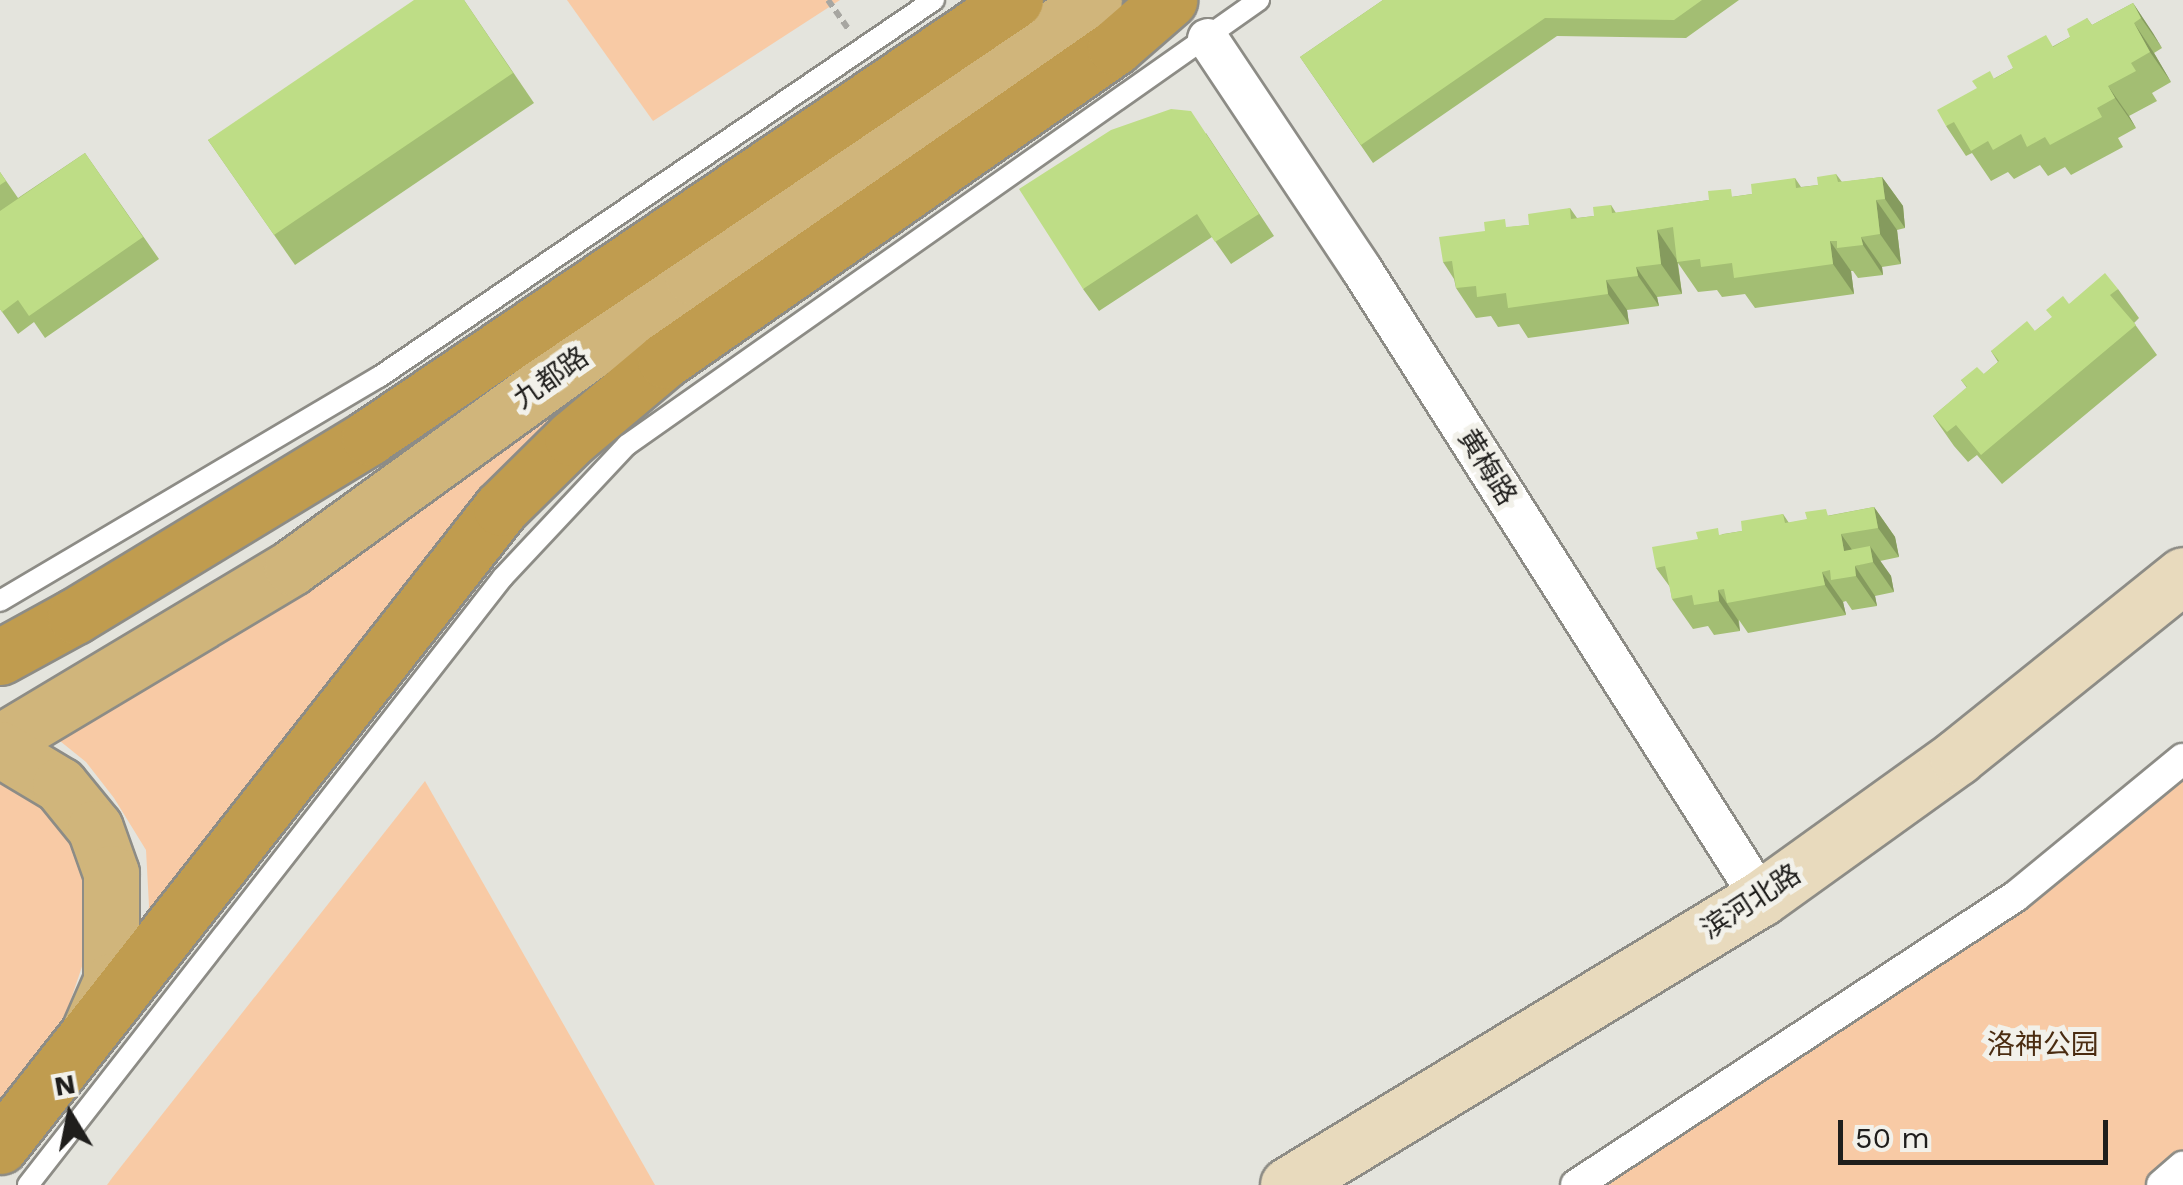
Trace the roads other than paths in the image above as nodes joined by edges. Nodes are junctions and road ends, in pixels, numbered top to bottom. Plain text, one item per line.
1 (934, 0) edge
2 (1015, 0) edge
3 (1170, 0) edge
4 (1260, 0) edge
5 (1105, 24) edge
6 (1208, 40) junction
7 (2183, 575) edge
8 (0, 601) edge
9 (0, 657) edge
10 (0, 746) edge
11 (2183, 759) edge
12 (1761, 898) junction
13 (86, 1036) junction
14 (0, 1146) edge
15 (2183, 1168) edge
16 (28, 1185) edge
17 (1288, 1185) edge
18 (1576, 1185) edge
19 (2162, 1185) edge

1 - 8 lane
2 - 9 highway, 九都路
3 - 5 highway
4 - 6 lane
5 - 10 main road, 九都路
5 - 13 highway
6 - 12 street, 黄梅路
6 - 16 lane
7 - 12 main road, 滨河北路
10 - 13 main road
11 - 18 street
12 - 17 main road, 滨河北路
13 - 14 highway
15 - 19 street

